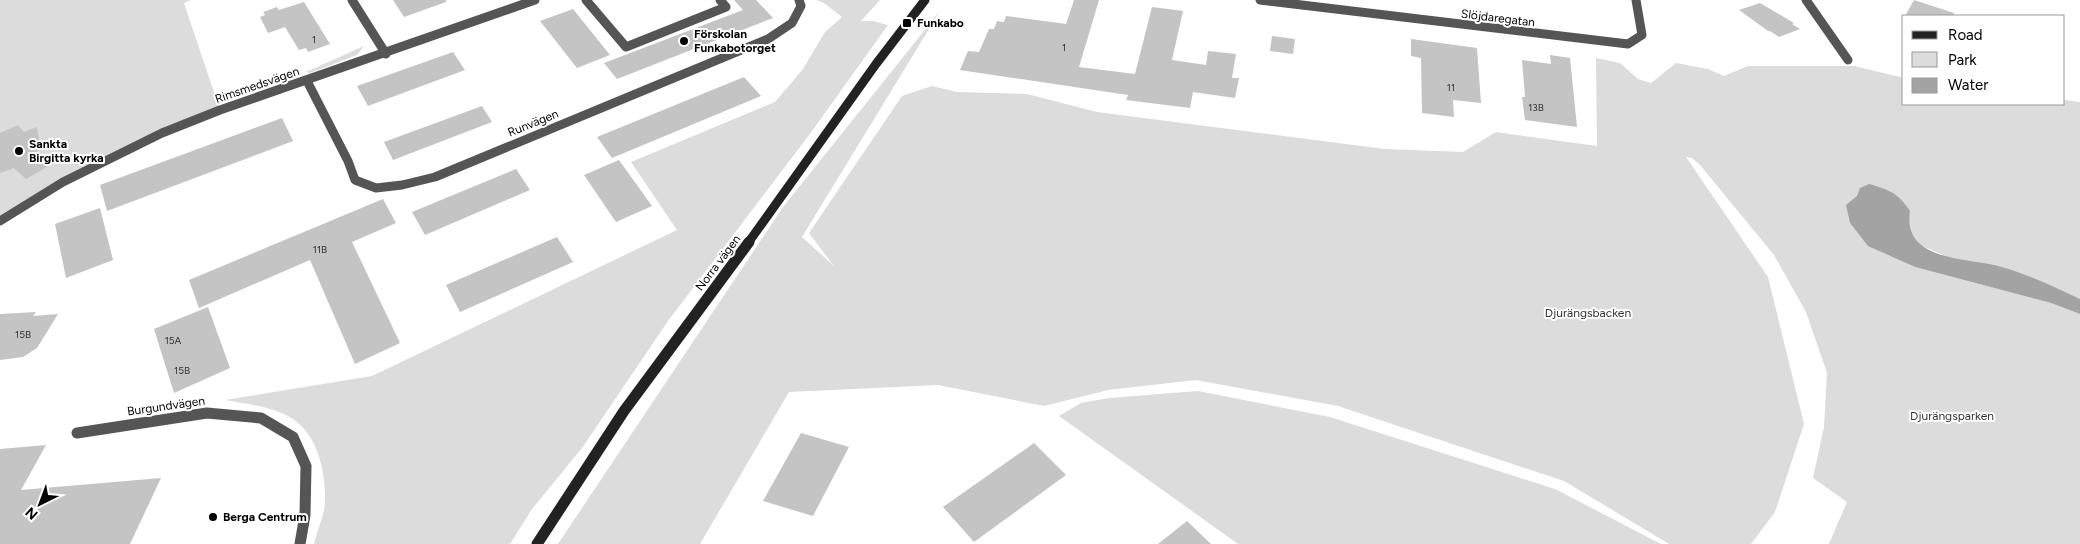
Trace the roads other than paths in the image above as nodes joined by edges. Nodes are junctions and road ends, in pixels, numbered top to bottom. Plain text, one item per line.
1 (352, 0) edge
2 (535, 0) edge
3 (586, 0) edge
4 (720, 0) edge
5 (799, 0) edge
6 (925, 0) edge
7 (1260, 0) edge
8 (1636, 0) edge
9 (1806, 0) edge
10 (386, 54) junction
11 (1848, 60) dead end
12 (307, 81) junction
13 (0, 221) edge
14 (77, 433) dead end
15 (300, 544) edge
16 (536, 544) edge

1 - 10 street
2 - 10 street, Rimsmedsvägen
3 - 4 street
5 - 12 street, Runvägen
6 - 16 main road, Norra vägen
7 - 8 street, Slöjdaregatan
9 - 11 street
10 - 12 street, Rimsmedsvägen
12 - 13 street, Rimsmedsvägen
14 - 15 street, Burgundvägen

